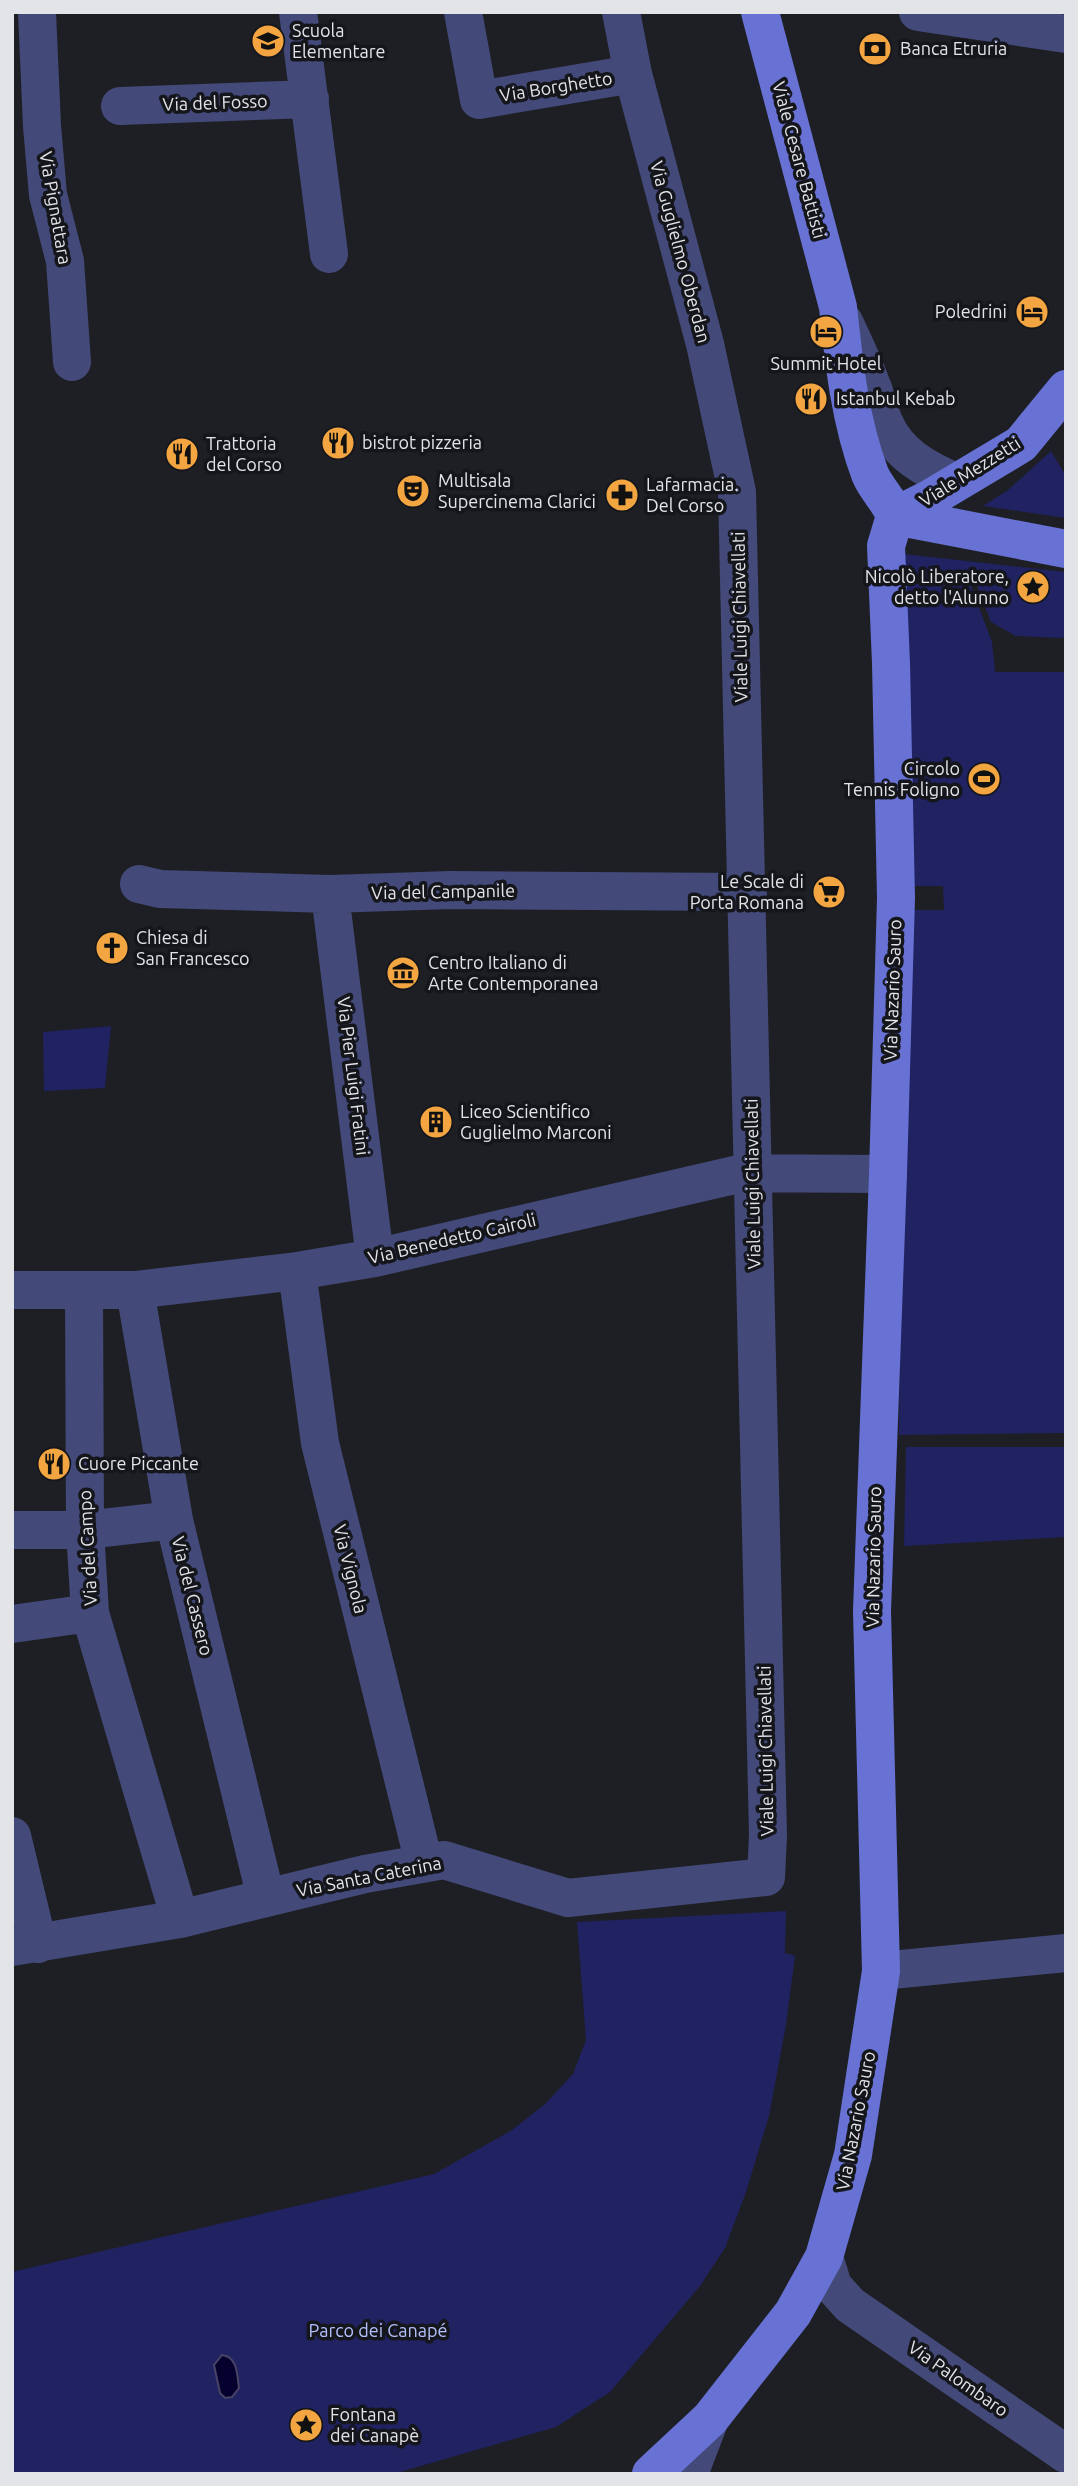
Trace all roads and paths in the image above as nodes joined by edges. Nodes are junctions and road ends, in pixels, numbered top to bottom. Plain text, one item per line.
1 (37, 12) edge
2 (298, 12) edge
3 (463, 12) edge
4 (621, 12) edge
5 (760, 12) edge
6 (918, 12) edge
7 (1066, 34) edge
8 (633, 74) junction
9 (310, 99) junction
10 (120, 106) dead end
11 (329, 254) dead end
12 (838, 307) junction
13 (72, 362) dead end
14 (1066, 389) edge
15 (957, 482) junction
16 (737, 492) joint
17 (895, 516) junction
18 (1066, 549) edge
19 (139, 884) dead end
20 (748, 892) junction
21 (330, 894) junction
22 (752, 1173) junction
23 (888, 1174) junction
24 (375, 1258) junction
25 (297, 1271) junction
26 (12, 1290) edge
27 (84, 1290) junction
28 (135, 1290) junction
29 (174, 1520) junction
30 (12, 1530) edge
31 (85, 1530) junction
32 (90, 1613) junction
33 (12, 1624) edge
34 (12, 1836) edge
35 (424, 1863) junction
36 (766, 1877) joint
37 (266, 1898) junction
38 (180, 1919) junction
39 (25, 1946) edge
40 (1066, 1954) edge
41 (881, 1971) junction
42 (824, 2257) junction
43 (850, 2305) junction
44 (793, 2313) junction
45 (710, 2419) junction
46 (1066, 2454) edge
47 (651, 2474) edge
48 (689, 2474) edge

1 - 13 street, Via Pignattara
2 - 9 street
3 - 8 street, Via Borghetto
4 - 8 street, Via Guglielmo Oberdan
5 - 12 main road, Viale Cesare Battisti
6 - 7 street
8 - 16 street, Via Guglielmo Oberdan
9 - 10 street, Via del Fosso
9 - 11 street
12 - 15 street, Viale Cesare Battisti
12 - 17 main road, Viale Cesare Battisti
14 - 15 main road, Viale Mezzetti
15 - 17 main road, Viale Mezzetti
16 - 20 street, Viale Luigi Chiavellati
17 - 18 main road
17 - 23 main road, Via Nazario Sauro
19 - 21 street, Via del Campanile
20 - 21 street, Via del Campanile
20 - 22 street, Viale Luigi Chiavellati
21 - 24 street, Via Pier Luigi Fratini
22 - 23 street, Via Benedetto Cairoli
22 - 24 street, Via Benedetto Cairoli
22 - 36 street, Viale Luigi Chiavellati
23 - 41 main road, Via Nazario Sauro
24 - 25 street, Via Benedetto Cairoli
25 - 28 street, Via Benedetto Cairoli
25 - 35 street, Via Vignola
26 - 27 street, Via Benedetto Cairoli
27 - 28 street, Via Benedetto Cairoli
27 - 31 street, Via del Campo
28 - 29 street, Via del Cassero
29 - 31 street
29 - 37 street, Via del Cassero
30 - 31 street
31 - 32 street, Via del Campo
32 - 33 street
32 - 38 street, Via del Campo
34 - 39 street
35 - 36 street, Via Santa Caterina
35 - 37 street, Via Santa Caterina
37 - 38 street, Via Santa Caterina
38 - 39 street, Via Santa Caterina
40 - 41 street
41 - 42 main road, Via Nazario Sauro
42 - 43 street, Via Palombaro
42 - 44 main road, Via Nazario Sauro
43 - 44 street
43 - 46 street, Via Palombaro
44 - 45 main road, Via Nazario Sauro
45 - 47 main road, Via Nazario Sauro
45 - 48 street

